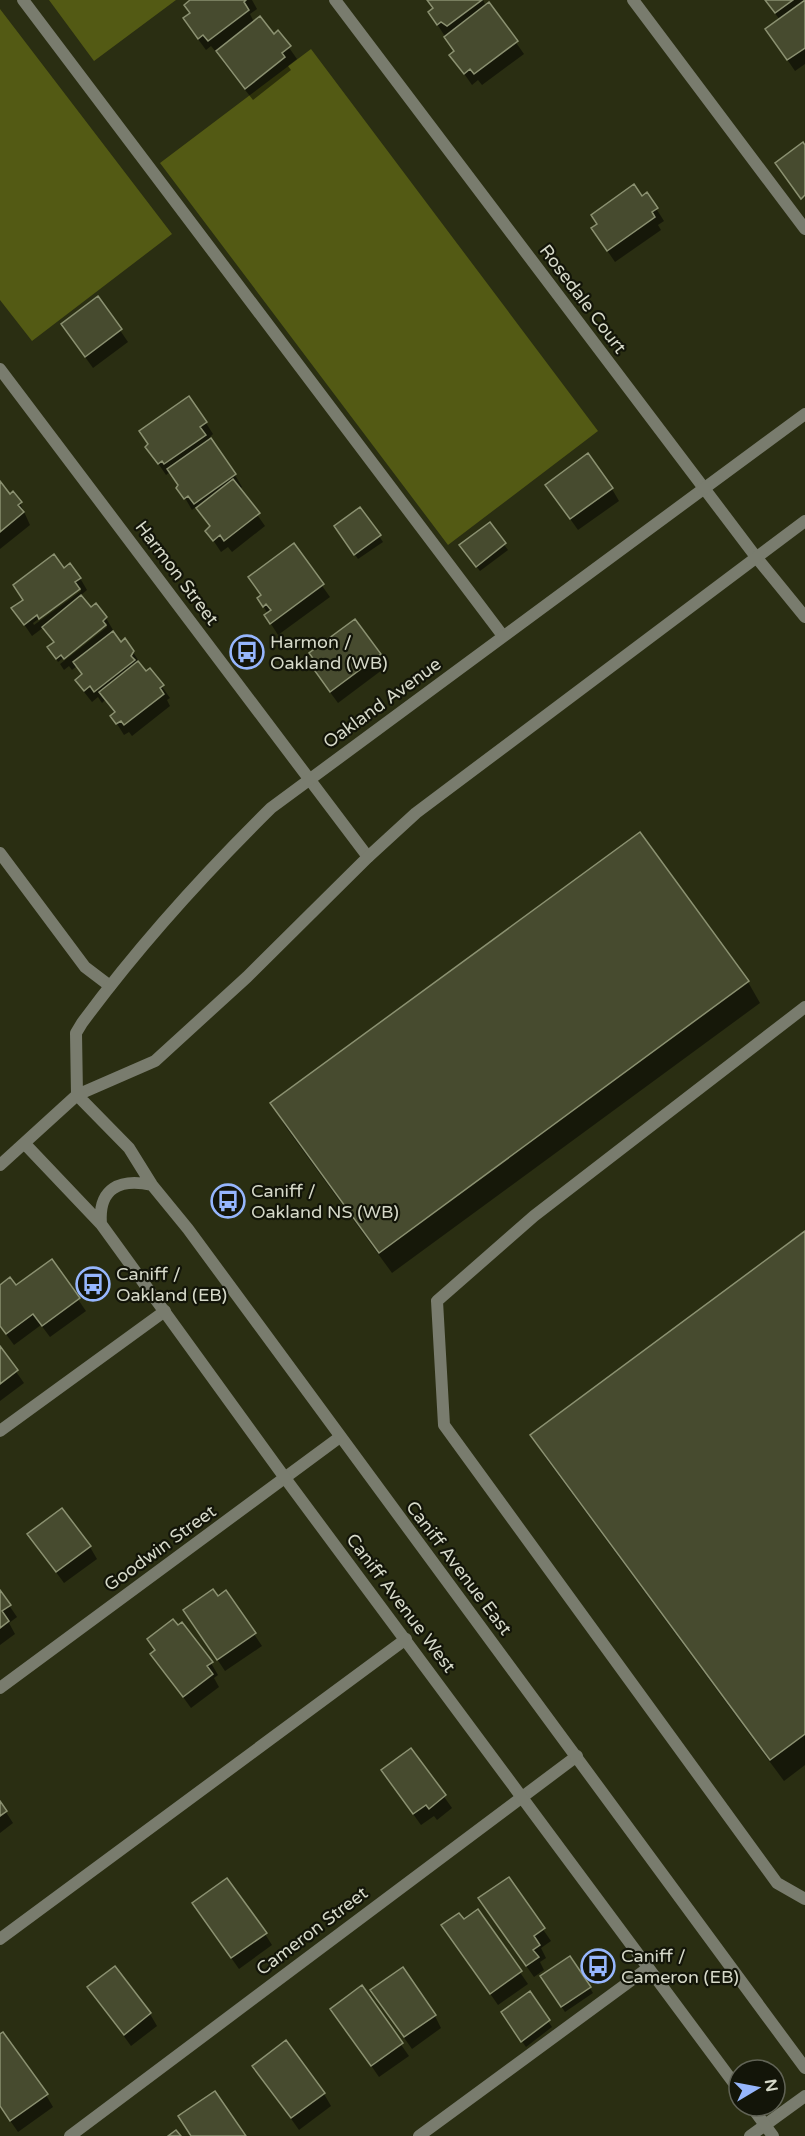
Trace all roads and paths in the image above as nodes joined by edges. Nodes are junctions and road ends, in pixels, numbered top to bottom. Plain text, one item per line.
1 (23, 0) edge
2 (335, 0) edge
3 (633, 0) edge
4 (805, 229) edge
5 (0, 369) edge
6 (805, 414) edge
7 (704, 488) junction
8 (805, 521) edge
9 (756, 558) junction
10 (805, 617) edge
11 (503, 636) junction
12 (309, 778) junction
13 (0, 853) edge
14 (368, 856) junction
15 (110, 986) junction
16 (805, 1007) edge
17 (77, 1095) junction
18 (25, 1144) junction
19 (0, 1166) edge
20 (152, 1185) junction
21 (101, 1224) junction
22 (165, 1311) junction
23 (0, 1431) edge
24 (339, 1437) junction
25 (285, 1478) junction
26 (406, 1639) junction
27 (0, 1688) edge
28 (577, 1756) junction
29 (522, 1797) junction
30 (805, 1899) edge
31 (0, 1939) edge
32 (648, 1968) junction
33 (805, 2068) edge
34 (727, 2074) edge
35 (805, 2096) edge
36 (760, 2118) edge
37 (765, 2125) junction
38 (70, 2136) edge
39 (420, 2136) edge
40 (750, 2136) edge
41 (772, 2136) edge

1 - 11 street
2 - 7 street, Rosedale Court
3 - 4 street
5 - 12 street, Harmon Street
6 - 7 street, Oakland Avenue
7 - 9 street, Rosedale Court
7 - 11 street, Oakland Avenue
8 - 9 street
9 - 10 street, Rosedale Court
9 - 14 street
11 - 12 street, Oakland Avenue
12 - 14 street, Harmon Street
12 - 15 street, Oakland Avenue
13 - 15 street
14 - 17 street
15 - 17 street, Oakland Avenue
16 - 30 street
17 - 18 street
17 - 20 street, Caniff Avenue East
18 - 19 street
18 - 21 street, Caniff Avenue West
20 - 21 street
20 - 24 street, Caniff Avenue East
21 - 22 street, Caniff Avenue West
22 - 23 street
22 - 25 street, Caniff Avenue West
24 - 25 street, Goodwin Street
24 - 28 street, Caniff Avenue East
25 - 26 street, Caniff Avenue West
25 - 27 street, Goodwin Street
26 - 29 street, Caniff Avenue West
26 - 31 street
28 - 29 street, Cameron Street
28 - 33 street, Caniff Avenue East
29 - 32 street, Caniff Avenue West
29 - 38 street, Cameron Street
32 - 34 street, Caniff Avenue West
32 - 39 street
35 - 37 street
36 - 37 street
37 - 40 street
37 - 41 street

